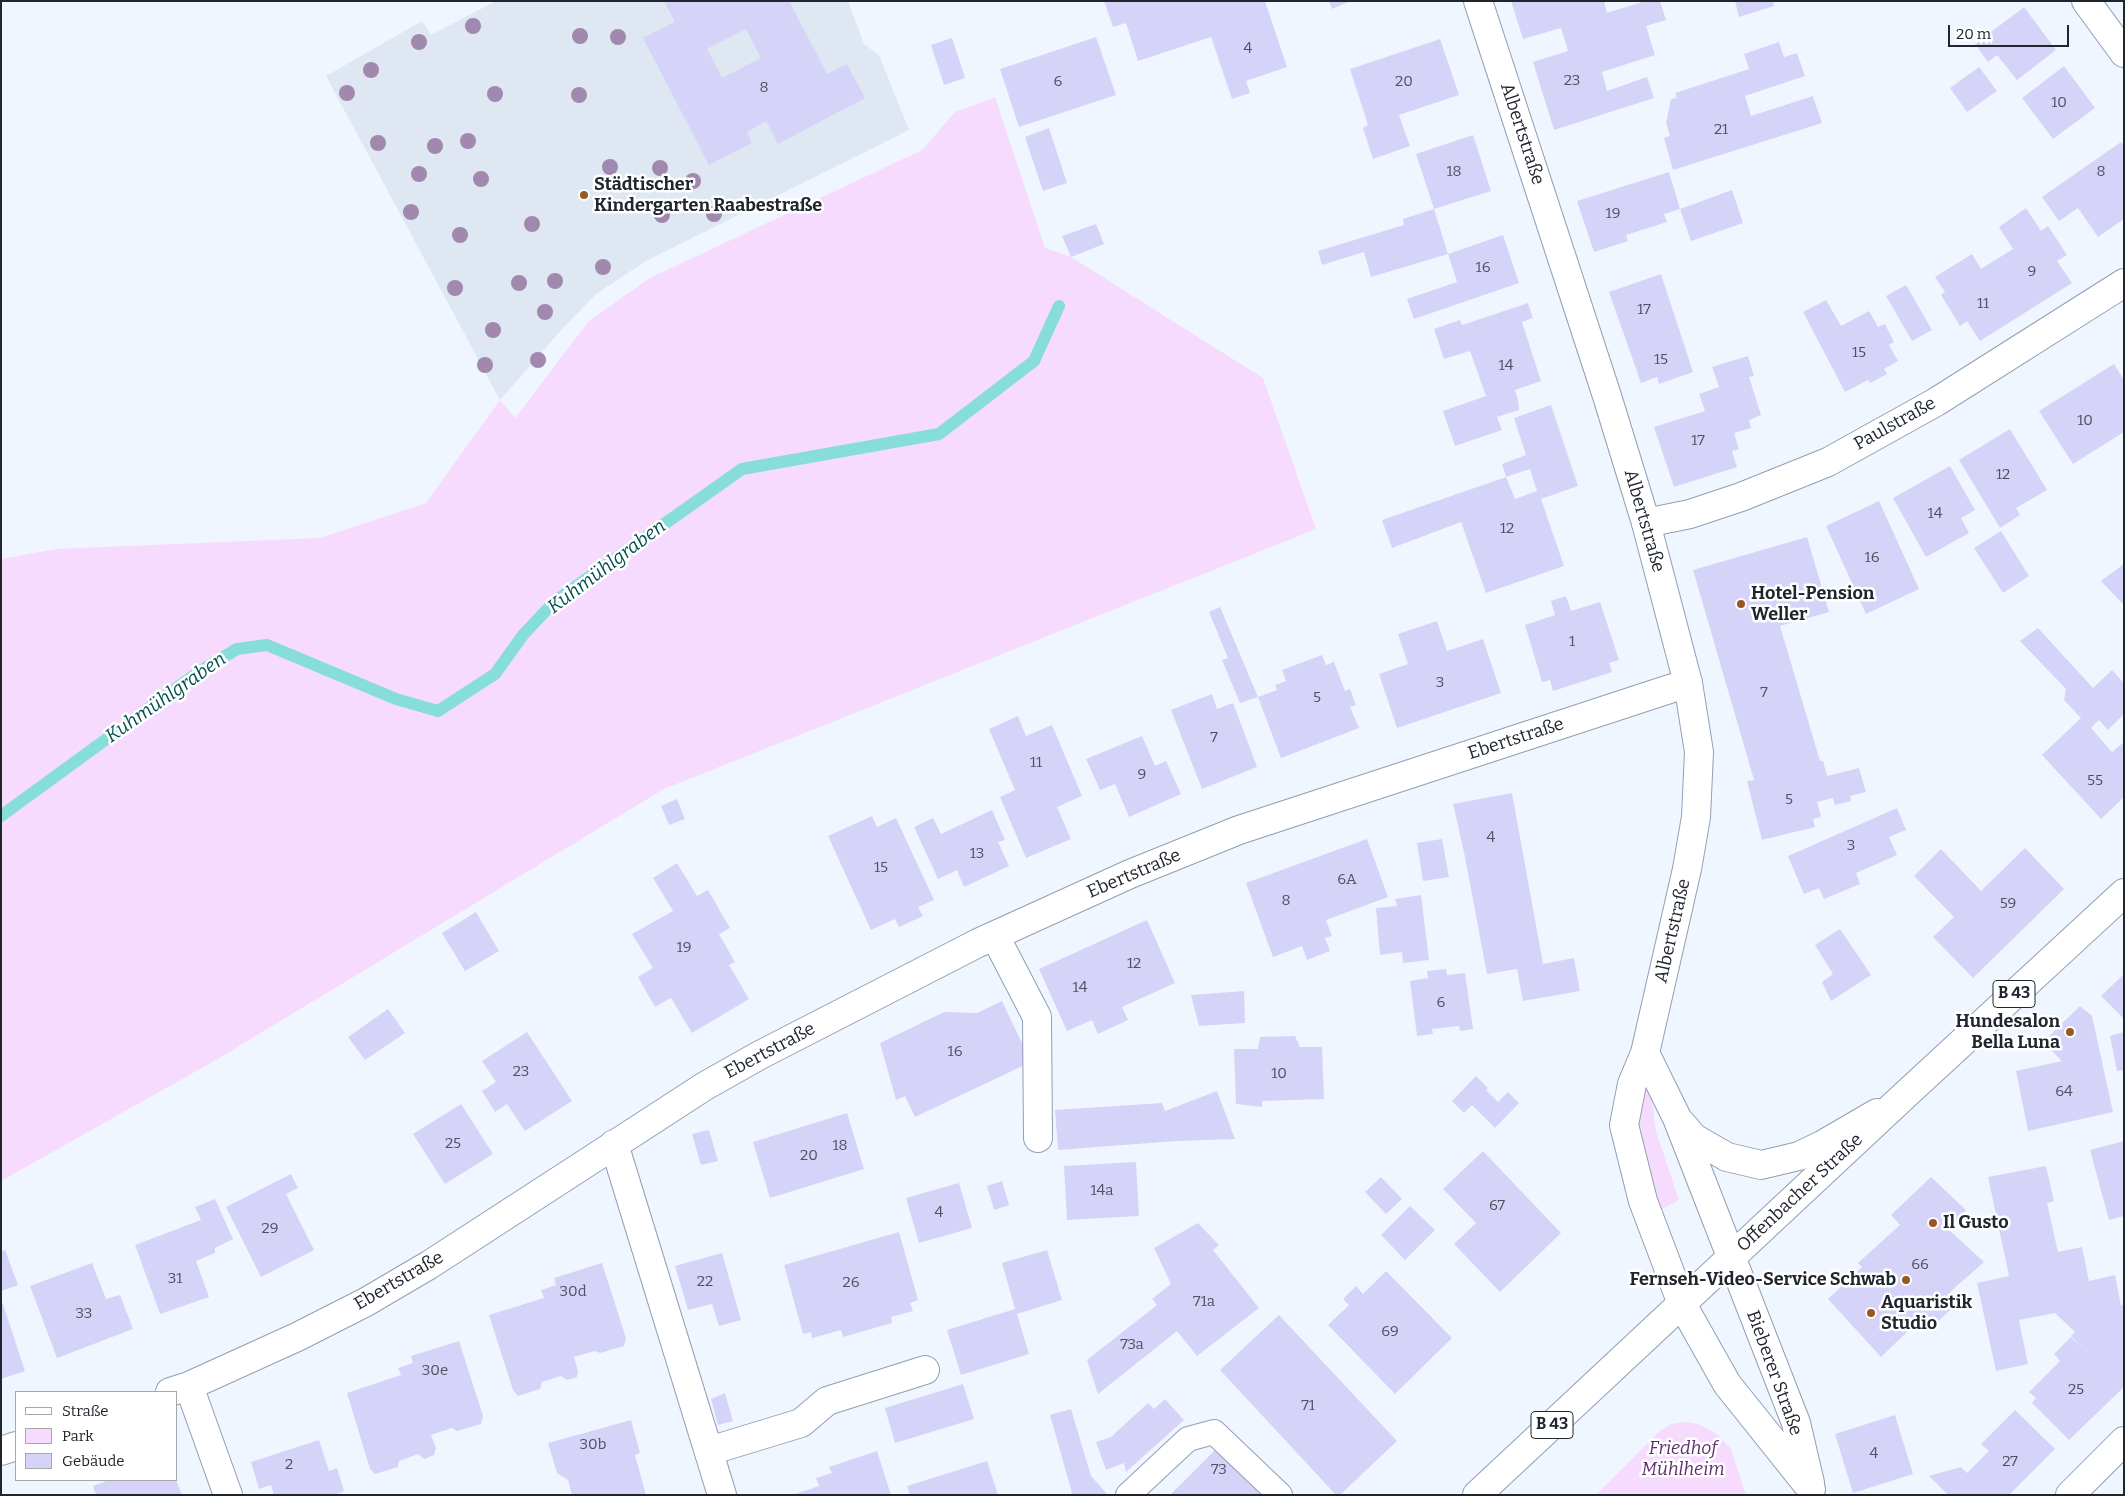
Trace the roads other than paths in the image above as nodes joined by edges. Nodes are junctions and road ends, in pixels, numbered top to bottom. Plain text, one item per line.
1 (1478, 1) edge
2 (2086, 1) edge
3 (2124, 53) edge
4 (2124, 283) edge
5 (1646, 523) junction
6 (1688, 683) junction
7 (2124, 893) edge
8 (995, 936) junction
9 (1645, 1053) junction
10 (1904, 1096) junction
11 (1677, 1118) junction
12 (1038, 1138) dead end
13 (614, 1144) junction
14 (1731, 1258) junction
15 (1682, 1304) junction
16 (925, 1370) dead end
17 (179, 1389) edge
18 (2124, 1441) edge
19 (15, 1446) edge
20 (1, 1451) edge
21 (710, 1451) junction
22 (1812, 1492) edge
23 (228, 1495) edge
24 (722, 1495) edge
25 (1128, 1495) edge
26 (1280, 1495) edge
27 (1478, 1495) edge
28 (2070, 1495) edge

1 - 5 street, Albertstraße
2 - 3 street
4 - 5 street, Paulstraße
5 - 6 street, Albertstraße
6 - 8 street, Ebertstraße
6 - 9 street, Albertstraße
7 - 10 street, Offenbacher Straße / B 43
8 - 12 street
8 - 13 street, Ebertstraße
9 - 11 street
9 - 15 street, Albertstraße
10 - 11 street
10 - 14 street, Offenbacher Straße / B 43
11 - 14 street
13 - 17 street, Ebertstraße
13 - 21 street
14 - 15 street, Offenbacher Straße / B 43
14 - 22 street, Bieberer Straße
15 - 22 street, Bieberer Straße
15 - 27 street, Offenbacher Straße / B 43
16 - 21 street
17 - 23 street
18 - 28 street
19 - 20 street
21 - 24 street
25 - 26 lane

